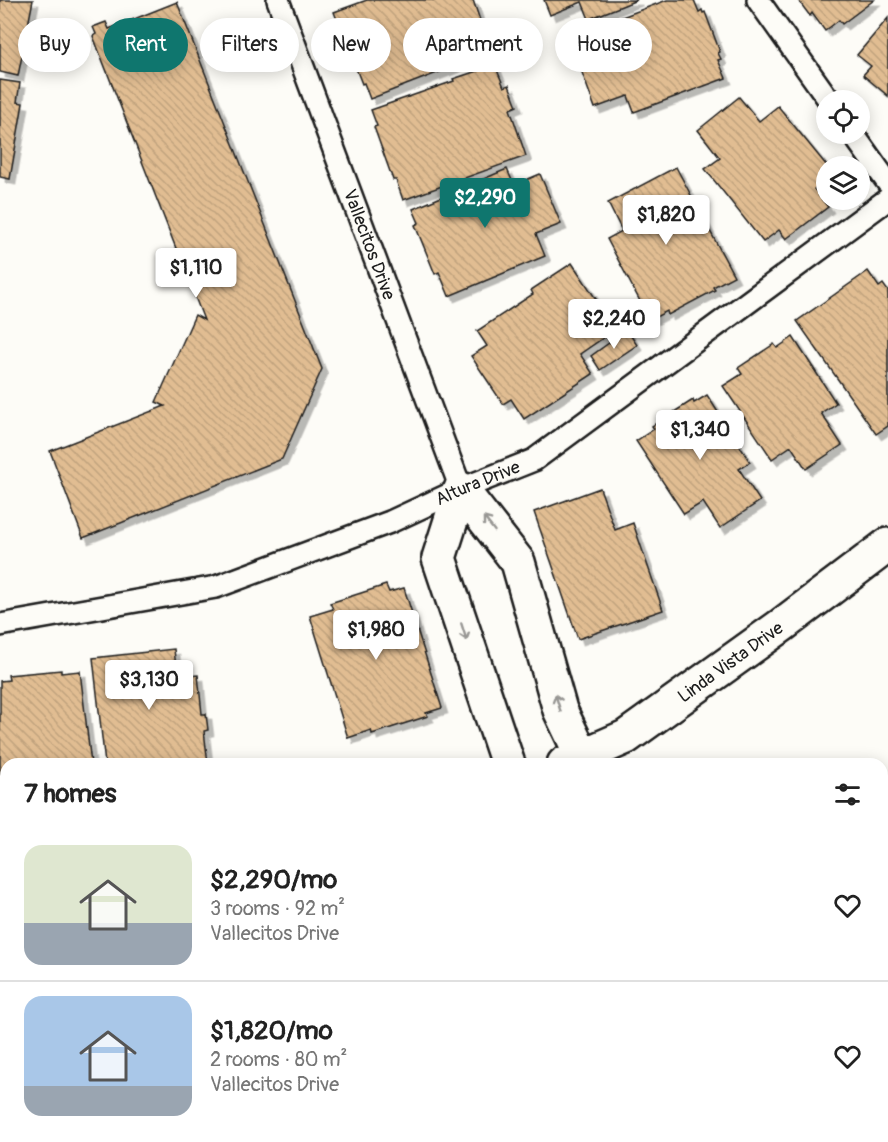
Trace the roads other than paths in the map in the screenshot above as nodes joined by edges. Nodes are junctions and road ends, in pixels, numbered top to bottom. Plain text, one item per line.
1 (278, 0) edge
2 (758, 0) edge
3 (823, 90) edge
4 (860, 144) edge
5 (888, 183) edge
6 (888, 199) edge
7 (461, 489) junction
8 (888, 545) edge
9 (0, 625) edge
10 (506, 758) edge
11 (572, 758) edge
12 (578, 758) edge

1 - 7 lane, Vallecitos Drive
2 - 3 lane
4 - 5 lane
6 - 7 lane, Altura Drive
7 - 9 lane, Altura Drive
7 -> 10 street
11 -> 7 street, Vallecitos Drive
8 - 12 street, Linda Vista Drive

